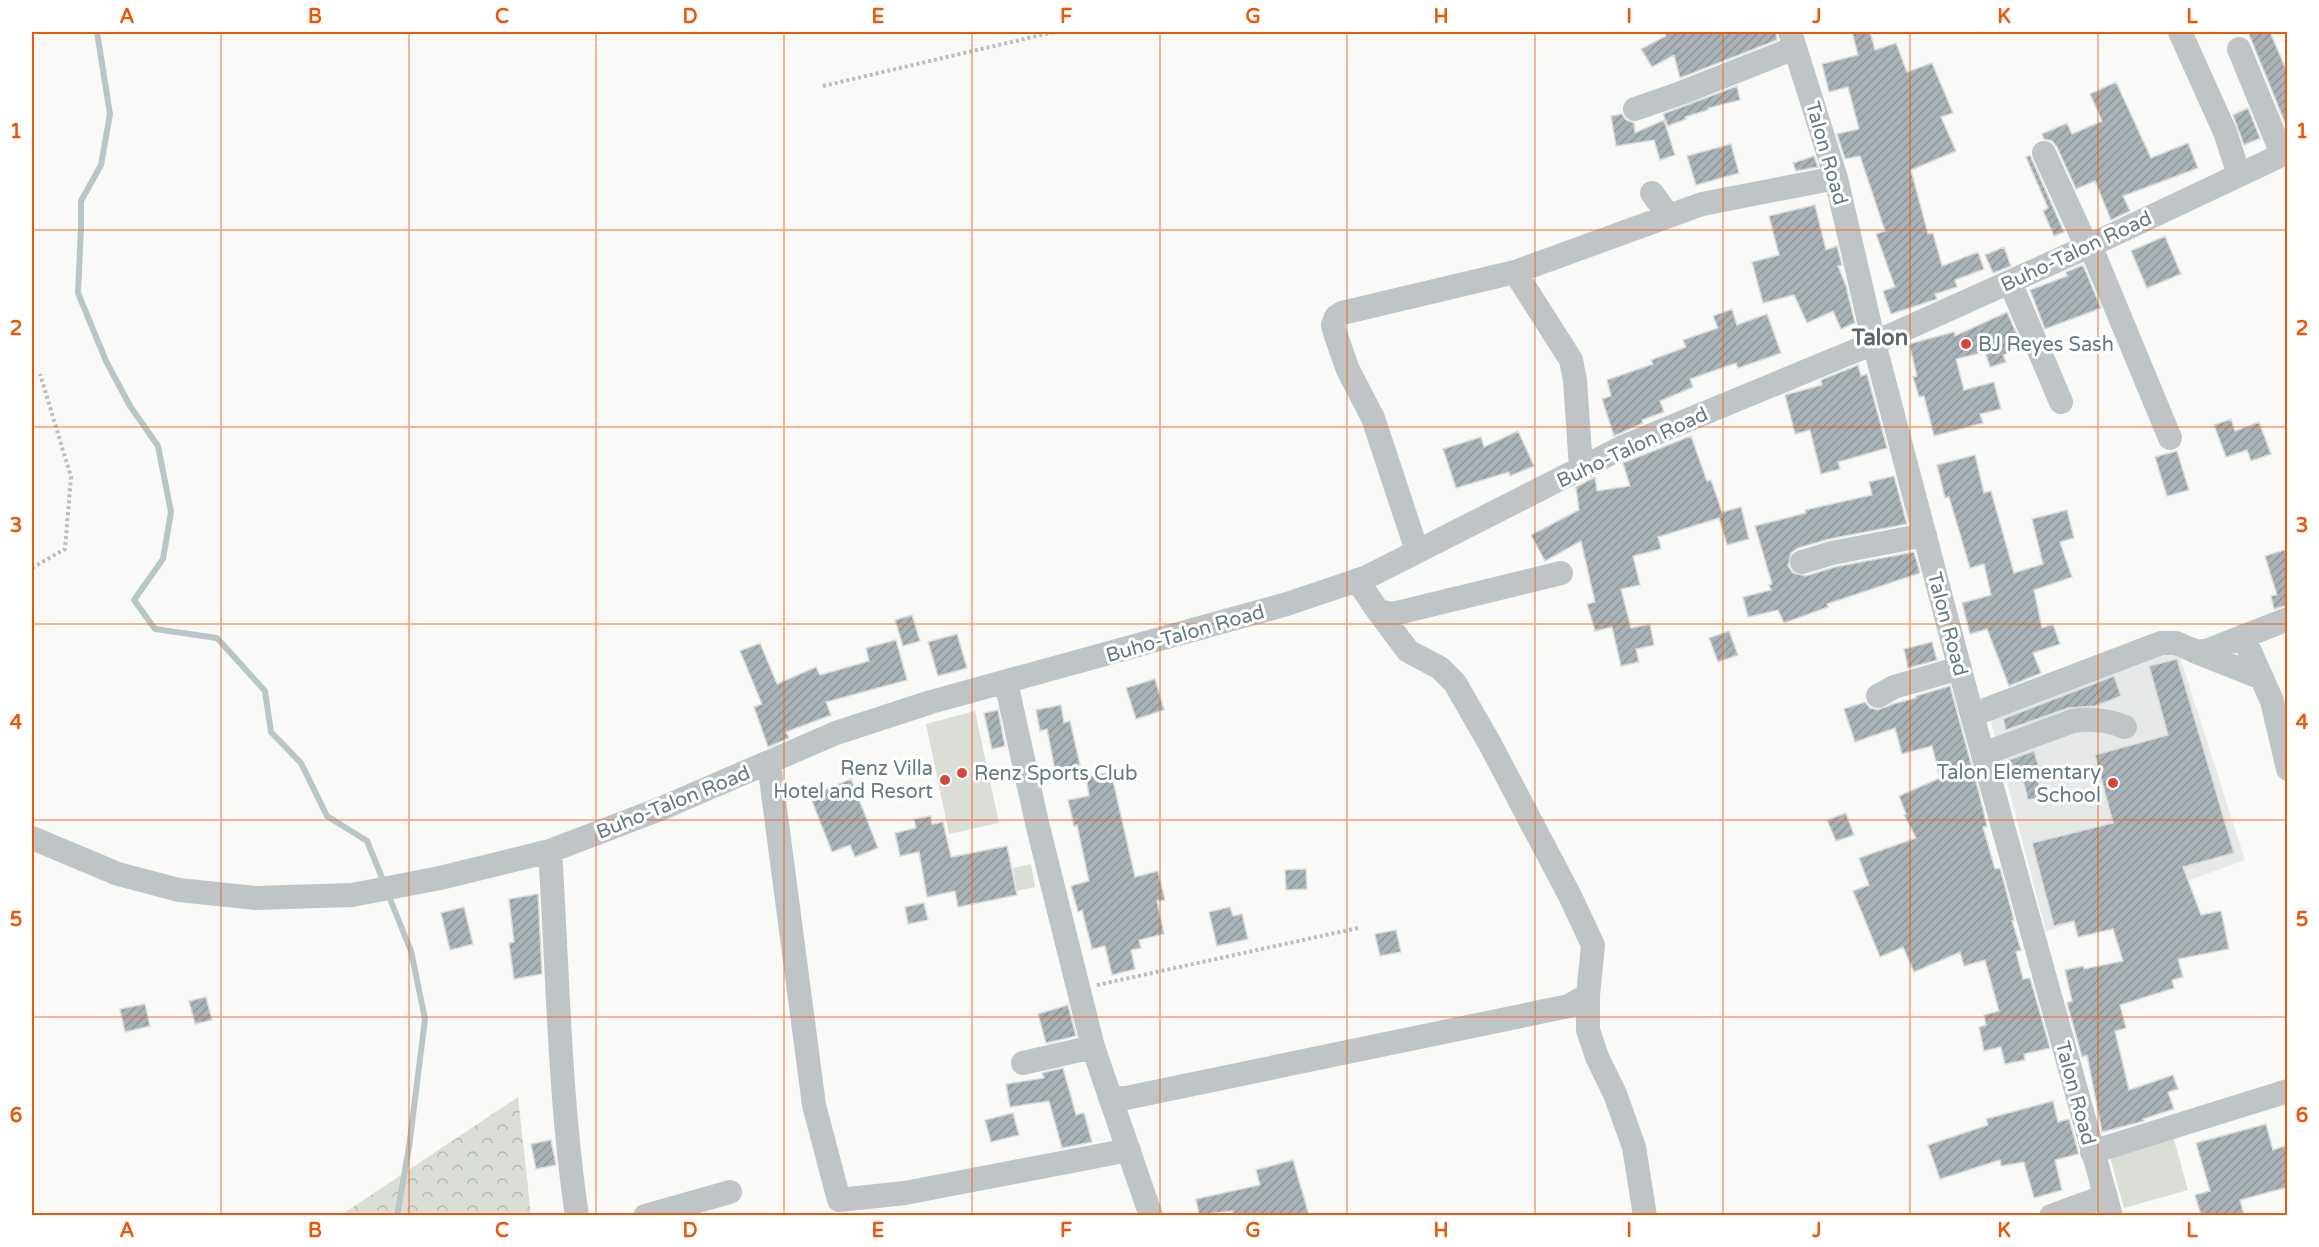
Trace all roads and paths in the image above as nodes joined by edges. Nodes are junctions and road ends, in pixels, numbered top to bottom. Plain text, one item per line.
1 (1054, 32) edge
2 (2180, 32) edge
3 (1793, 40) edge
4 (2239, 49) dead end
5 (823, 86) dead end
6 (1635, 108) dead end
7 (2044, 153) dead end
8 (2285, 153) edge
9 (2239, 175) junction
10 (1836, 178) junction
11 (1652, 193) dead end
12 (1668, 215) junction
13 (2089, 246) junction
14 (1515, 272) junction
15 (2010, 282) junction
16 (1874, 342) junction
17 (40, 374) dead end
18 (2061, 402) dead end
19 (2170, 438) dead end
20 (1581, 468) junction
21 (1925, 535) junction
22 (1418, 551) junction
23 (1802, 562) dead end
24 (32, 568) edge
25 (1561, 573) dead end
26 (1357, 580) junction
27 (1378, 611) junction
28 (2288, 619) edge
29 (2243, 636) junction
30 (2193, 651) junction
31 (1960, 668) junction
32 (2262, 678) junction
33 (1006, 682) junction
34 (1878, 696) dead end
35 (2280, 701) edge
36 (1972, 715) junction
37 (2125, 727) dead end
38 (1983, 754) junction
39 (769, 763) junction
40 (2288, 770) edge
41 (32, 838) edge
42 (550, 851) junction
43 (1358, 928) dead end
44 (1078, 990) junction
45 (1588, 995) junction
46 (1093, 1047) junction
47 (1023, 1063) dead end
48 (2288, 1091) edge
49 (1110, 1098) junction
50 (1128, 1150) junction
51 (2092, 1152) junction
52 (730, 1192) dead end
53 (2108, 1206) edge
54 (577, 1215) edge
55 (645, 1215) edge
56 (1151, 1215) edge
57 (1645, 1215) edge
58 (2050, 1215) edge

1 - 5 path
2 - 9 street
3 - 6 street
3 - 10 street, Talon Road
4 - 8 street
7 - 13 street
8 - 9 street, Buho-Talon Road
9 - 13 street, Buho-Talon Road
10 - 12 street
10 - 16 street, Talon Road
11 - 12 street
12 - 14 street
13 - 15 street, Buho-Talon Road
13 - 19 street
14 - 20 street
14 - 22 street
15 - 16 street, Buho-Talon Road
15 - 18 street
16 - 20 street, Buho-Talon Road
16 - 21 street, Talon Road
17 - 24 path
20 - 22 street, Buho-Talon Road
21 - 23 street
21 - 31 street, Talon Road
22 - 26 street, Buho-Talon Road
25 - 27 street
26 - 27 street
26 - 33 street, Buho-Talon Road
27 - 45 street
28 - 29 street
29 - 30 street
29 - 32 street
30 - 32 street
30 - 36 street
31 - 34 street
31 - 36 street, Talon Road
32 - 35 street
33 - 39 street, Buho-Talon Road
33 - 44 street
35 - 40 street
36 - 38 street, Talon Road
37 - 38 street
38 - 51 street, Talon Road
39 - 42 street, Buho-Talon Road
39 - 50 street
41 - 42 street, Buho-Talon Road
42 - 54 street
43 - 44 path
44 - 46 street
45 - 49 street
45 - 57 street
46 - 47 street
46 - 49 street
48 - 51 street
49 - 50 street
50 - 56 street
51 - 53 street, Talon Road
52 - 55 street
53 - 58 street

